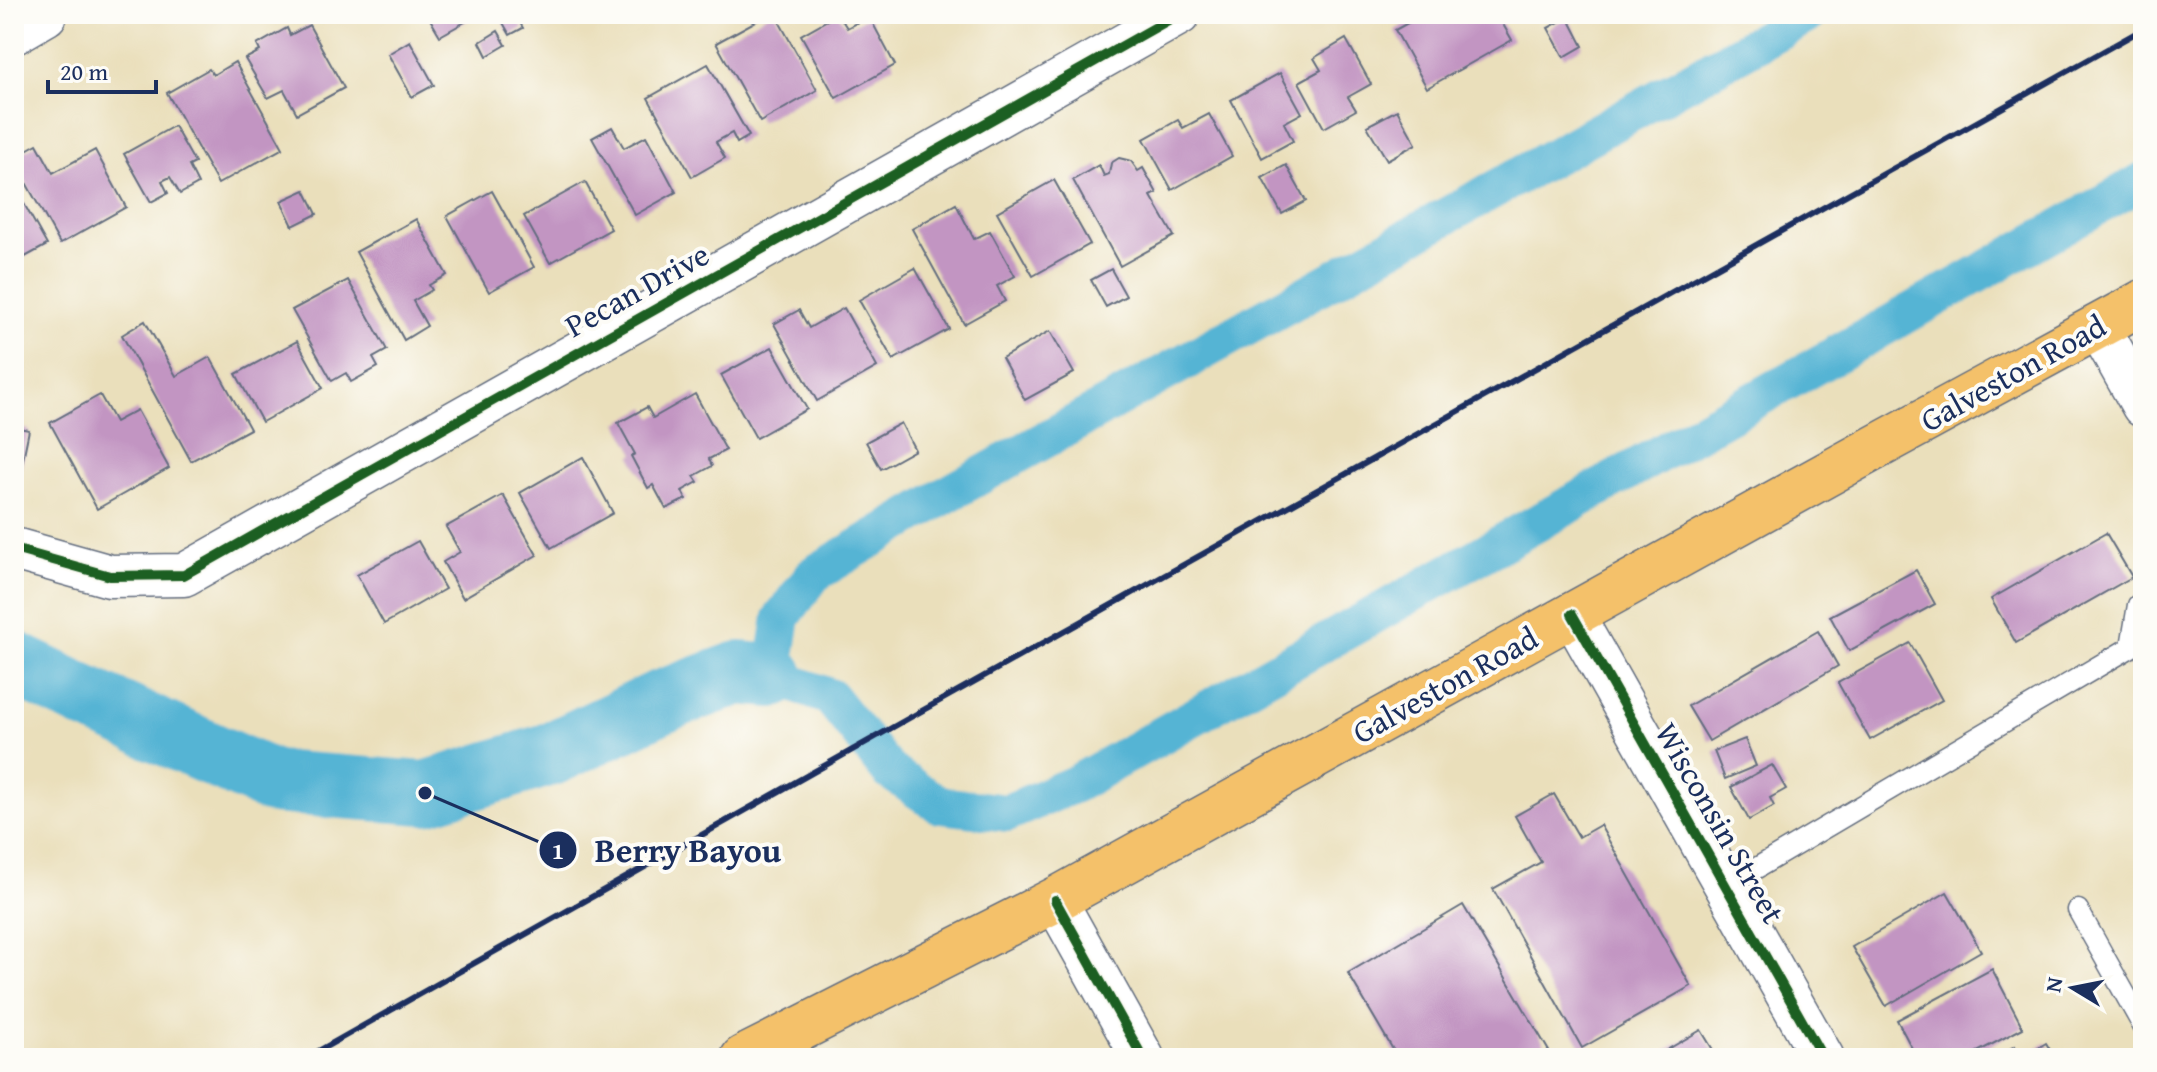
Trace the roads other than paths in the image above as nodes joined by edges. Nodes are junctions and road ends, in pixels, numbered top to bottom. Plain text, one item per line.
1 (45, 14) edge
2 (1179, 14) edge
3 (14, 32) edge
4 (2143, 302) edge
5 (2098, 326) junction
6 (2143, 406) edge
7 (14, 549) edge
8 (2143, 601) edge
9 (1572, 614) junction
10 (1726, 886) junction
11 (1055, 900) junction
12 (2078, 910) dead end
13 (2143, 1026) edge
14 (743, 1058) edge
15 (1143, 1058) edge
16 (1823, 1058) edge

1 - 3 street
2 - 7 street, Pecan Drive
4 - 5 main road, Galveston Road
5 - 6 street
5 - 9 main road, Galveston Road
8 - 10 lane
9 - 10 street, Wisconsin Street
9 - 11 main road, Galveston Road
10 - 16 street, Wisconsin Street
11 - 14 main road, Galveston Road
11 - 15 street
12 - 13 lane

